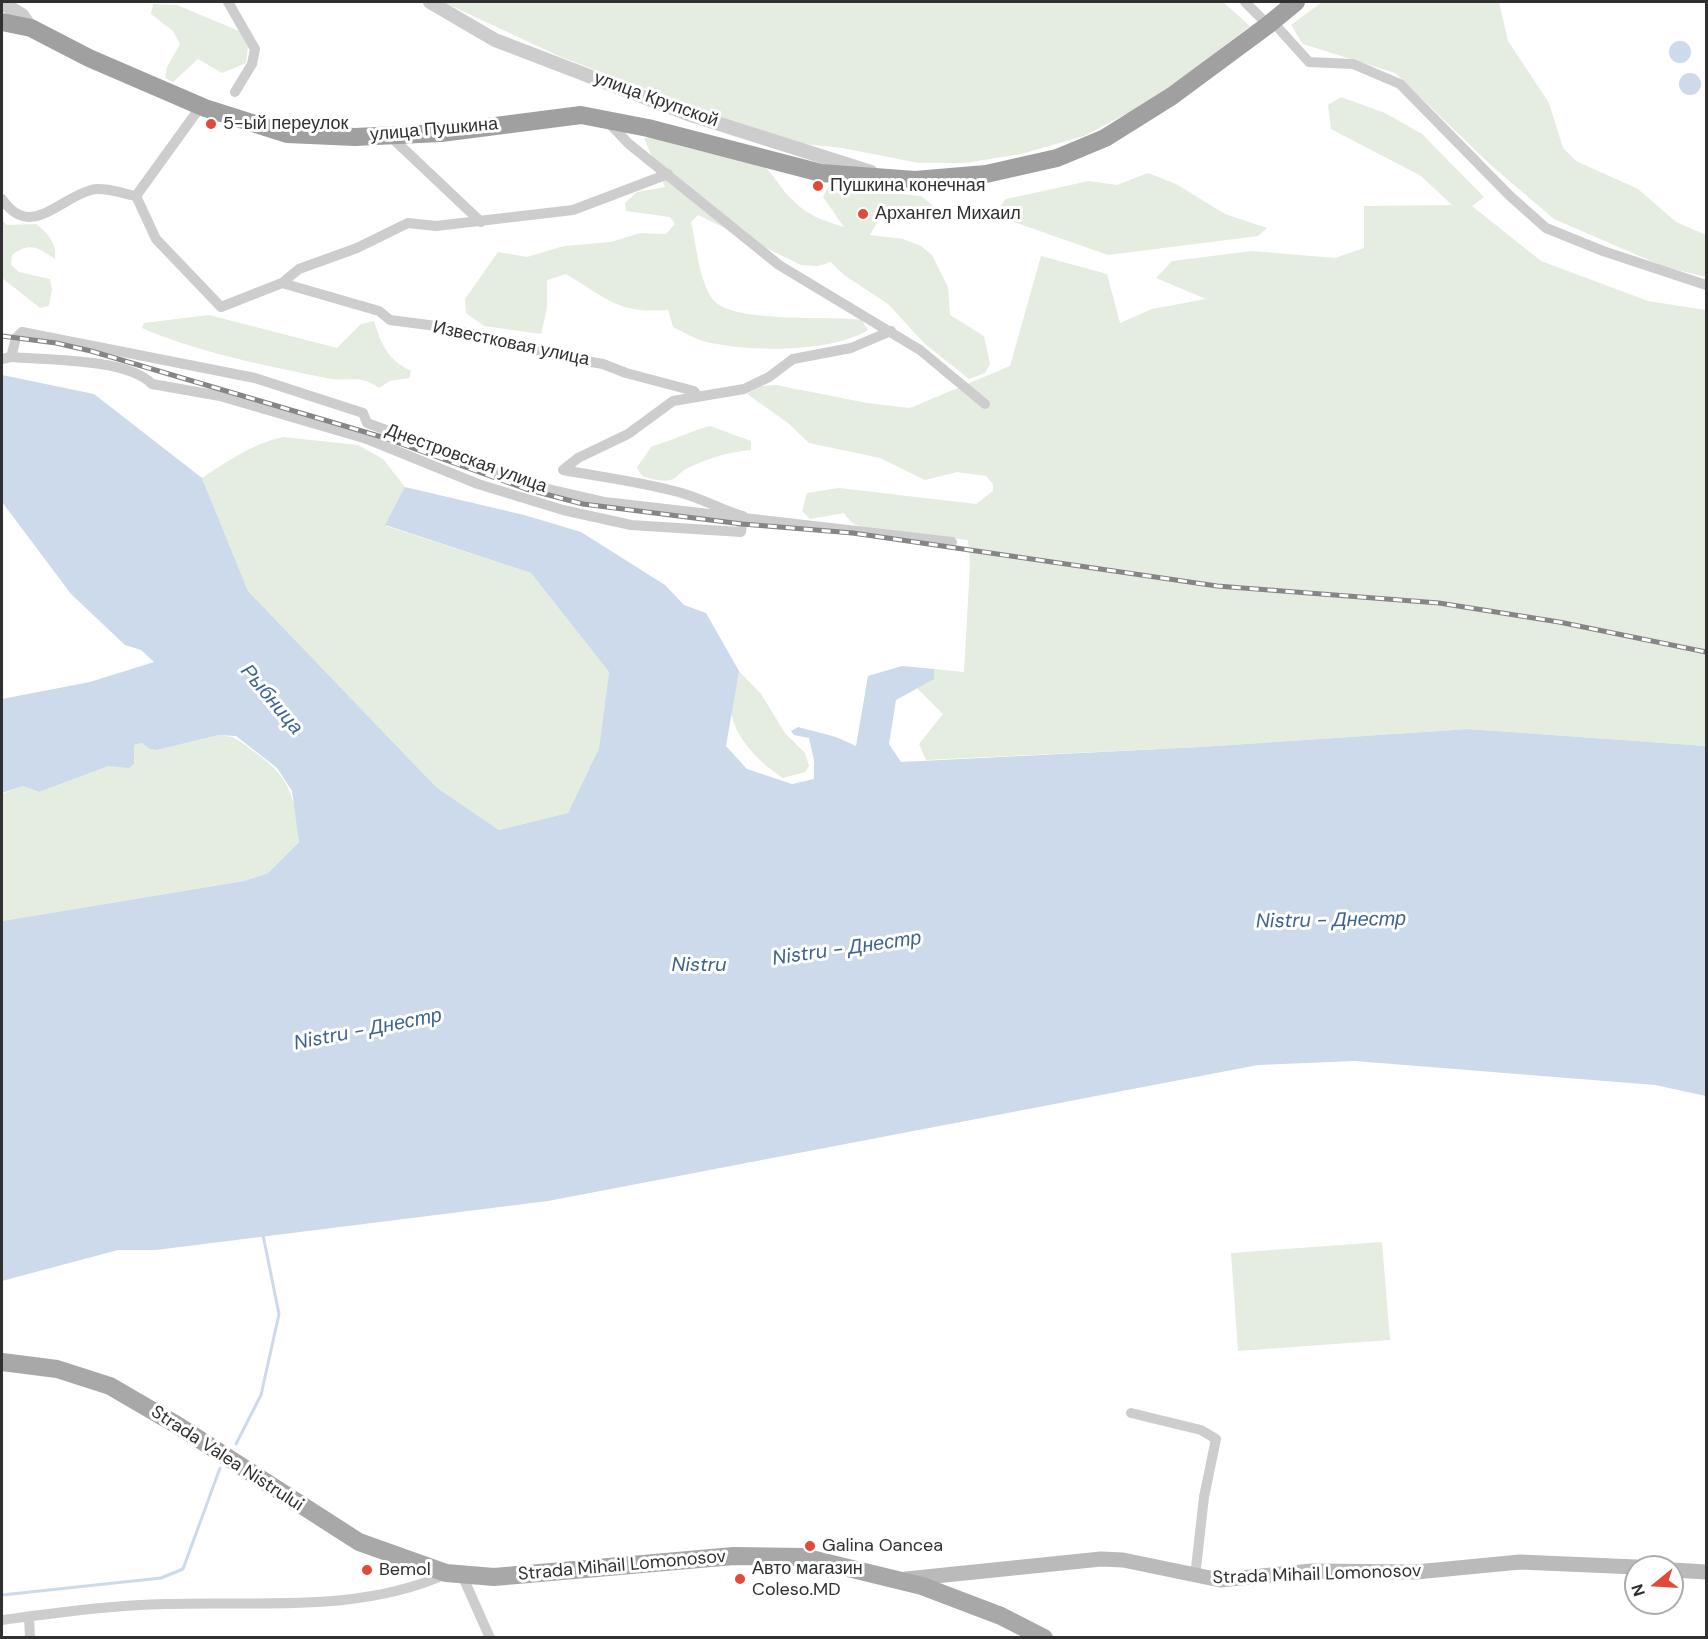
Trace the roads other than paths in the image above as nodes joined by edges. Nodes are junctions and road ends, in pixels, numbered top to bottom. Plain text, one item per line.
1 (228, 2) edge
2 (430, 2) edge
3 (1245, 2) edge
4 (1296, 2) edge
5 (2, 3) edge
6 (2, 22) edge
7 (1270, 23) junction
8 (31, 28) junction
9 (235, 92) dead end
10 (201, 106) junction
11 (604, 118) junction
12 (390, 136) junction
13 (668, 174) junction
14 (891, 178) junction
15 (136, 196) junction
16 (2, 199) edge
17 (481, 222) junction
18 (282, 283) junction
19 (1707, 285) edge
20 (891, 331) junction
21 (6, 358) edge
22 (698, 397) junction
23 (985, 404) dead end
24 (743, 516) junction
25 (952, 542) dead end
26 (2, 1362) edge
27 (1131, 1413) dead end
28 (1624, 1566) edge
29 (1684, 1571) edge
30 (1707, 1572) edge
31 (454, 1574) junction
32 (1196, 1577) junction
33 (901, 1579) junction
34 (29, 1617) junction
35 (2, 1620) edge
36 (30, 1638) edge
37 (490, 1638) edge
38 (1044, 1638) edge

1 - 9 street
2 - 14 street, улица Крупской
3 - 7 street
4 - 7 highway, улица Пушкина
5 - 8 street, улица Пушкина
6 - 8 highway
7 - 14 highway, улица Пушкина
7 - 19 street
8 - 10 highway, улица Пушкина
10 - 12 highway, улица Пушкина
10 - 15 street
11 - 12 highway, улица Пушкина
11 - 13 street
11 - 14 highway, улица Пушкина
12 - 17 street
13 - 17 street
13 - 20 street
15 - 16 street
15 - 18 street
17 - 18 street
18 - 22 street, Известковая улица
20 - 22 street
20 - 23 street
21 - 24 street, Днестровская улица
21 - 24 street, Днестровская улица
22 - 24 street
24 - 25 street, Днестровская улица
26 - 31 main road, Strada Valea Nistrului
27 - 32 street
28 - 32 main road, Strada Mihail Lomonosov
29 - 30 main road
31 - 33 main road, Strada Mihail Lomonosov
31 - 34 street, Strada Mihail Lomonosov
31 - 37 street
32 - 33 main road, Strada Mihail Lomonosov
33 - 38 main road
34 - 35 street, Strada Mihail Lomonosov
34 - 36 street

